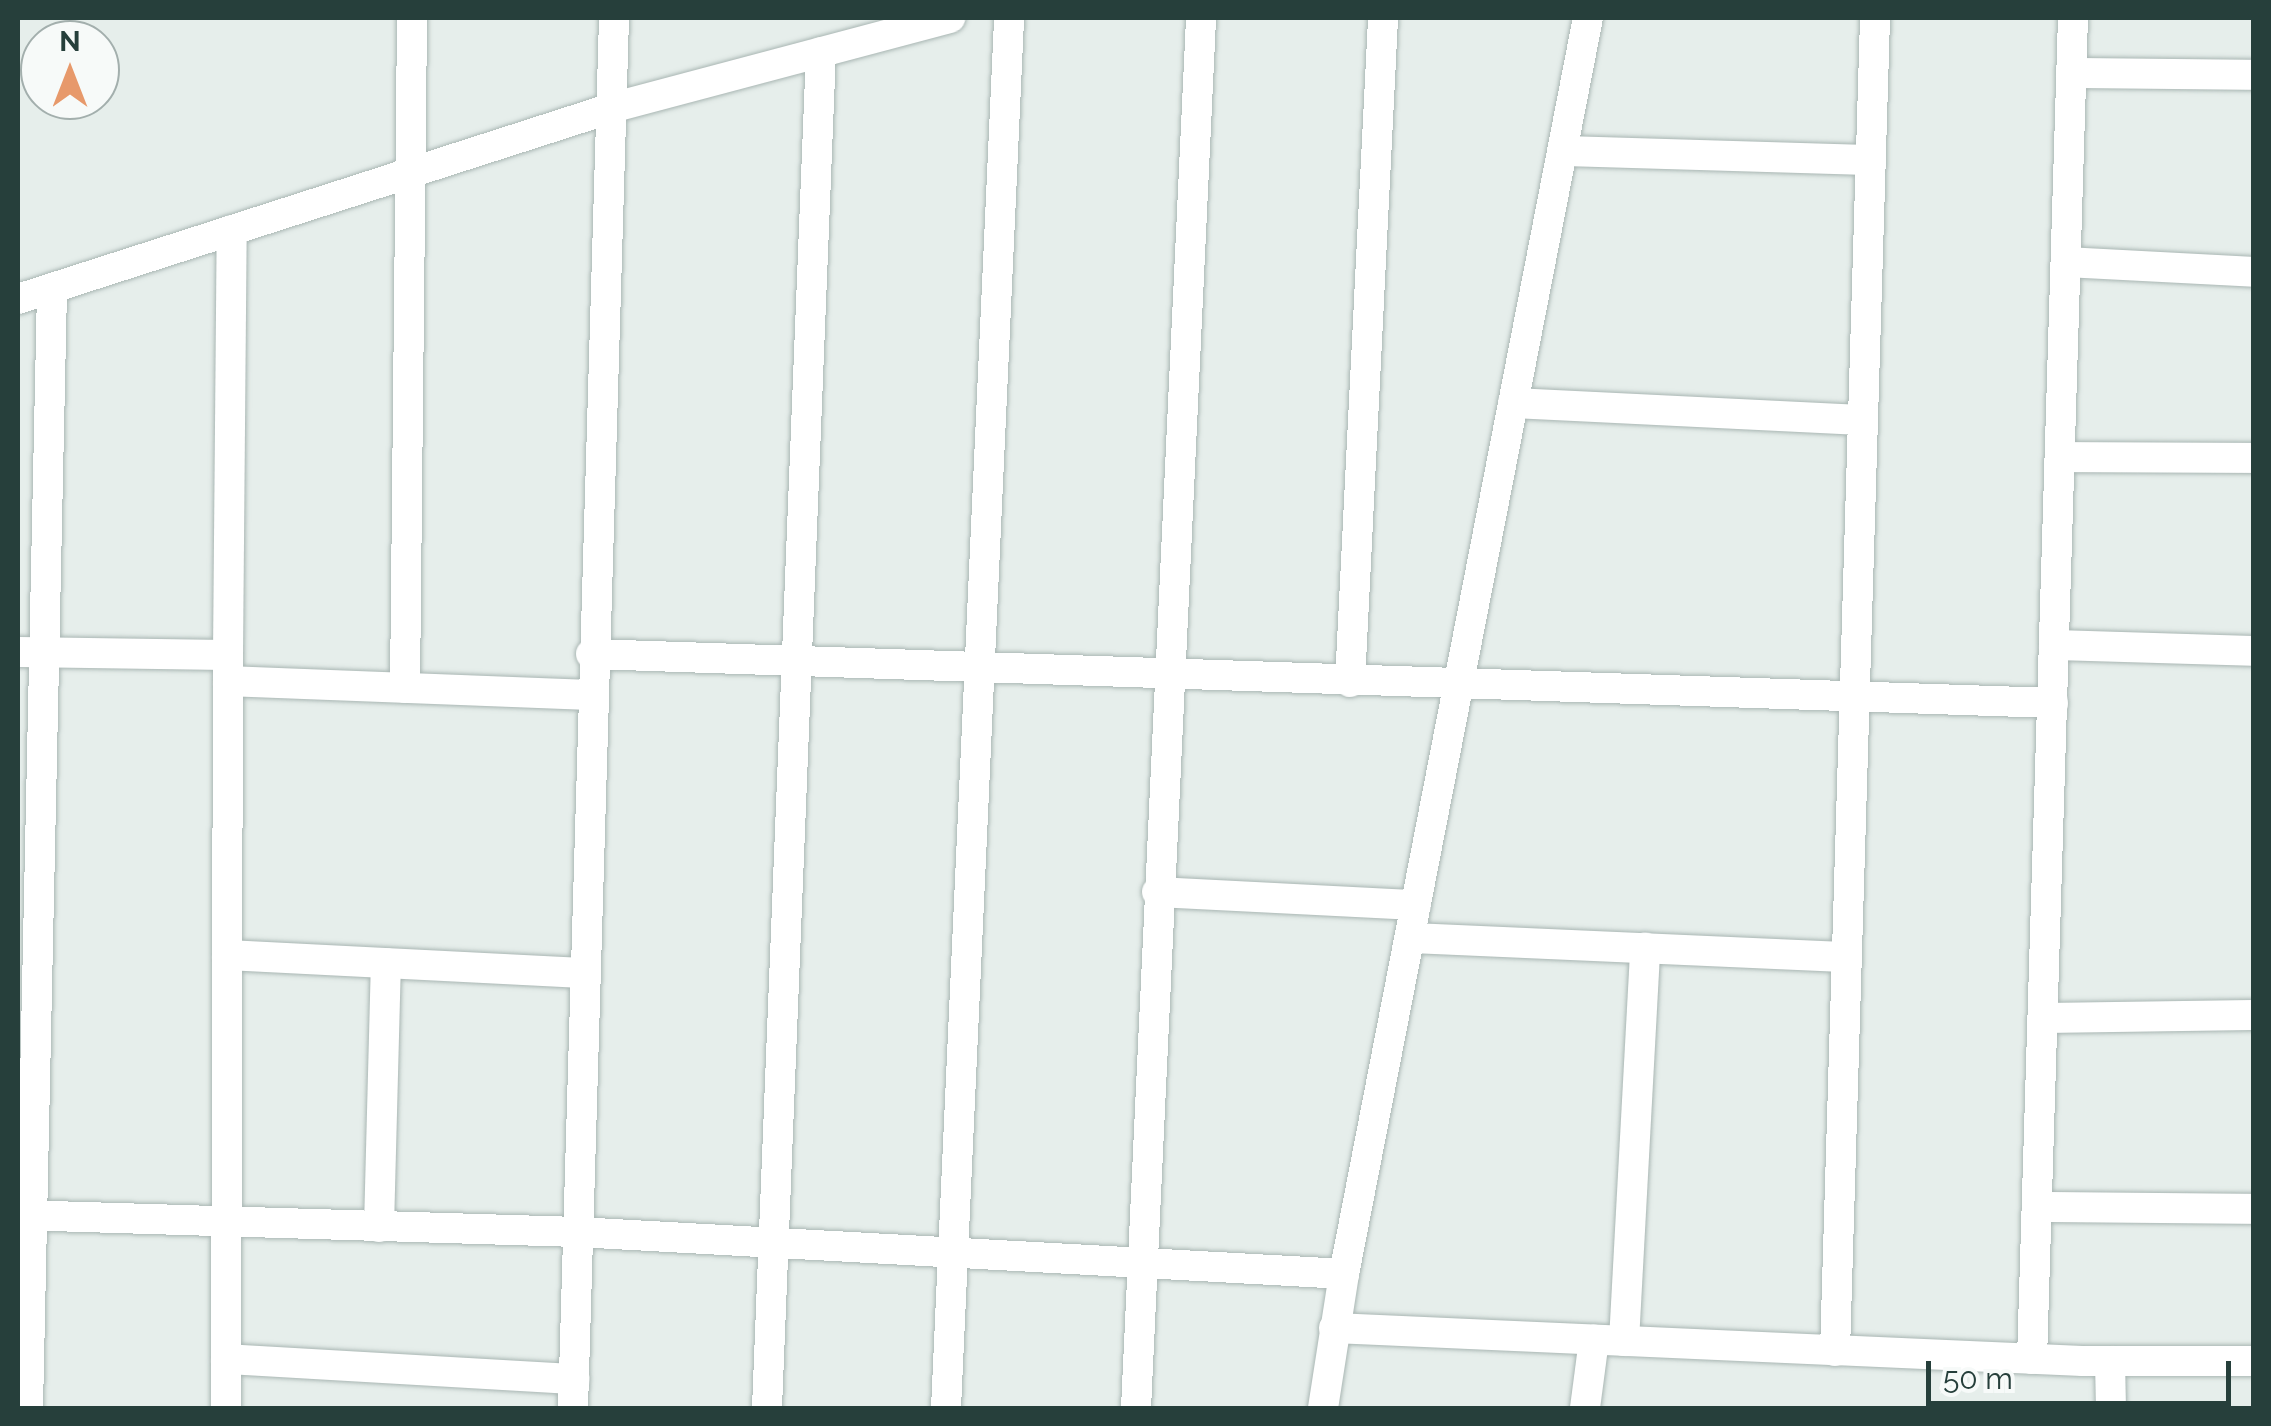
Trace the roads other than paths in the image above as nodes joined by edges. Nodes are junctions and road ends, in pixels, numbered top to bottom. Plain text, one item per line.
1 (412, 18) edge
2 (614, 18) edge
3 (950, 18) edge
4 (1009, 18) edge
5 (1201, 18) edge
6 (1383, 18) edge
7 (1588, 18) edge
8 (1866, 18) edge
9 (2073, 18) edge
10 (821, 52) junction
11 (2072, 73) junction
12 (2254, 75) edge
13 (615, 108) junction
14 (1563, 151) junction
15 (1870, 160) junction
16 (415, 171) junction
17 (232, 230) junction
18 (2066, 262) junction
19 (2254, 272) edge
20 (52, 288) junction
21 (18, 299) edge
22 (1514, 403) junction
23 (1862, 420) junction
24 (2060, 457) junction
25 (2254, 458) edge
26 (2054, 645) junction
27 (2254, 650) edge
28 (31, 652) edge
29 (591, 654) junction
30 (799, 660) junction
31 (981, 664) junction
32 (228, 668) junction
33 (1166, 673) junction
34 (1350, 682) junction
35 (1458, 687) junction
36 (405, 688) junction
37 (590, 694) junction
38 (1854, 698) junction
39 (2052, 703) junction
40 (1156, 892) junction
41 (1416, 905) junction
42 (1410, 938) junction
43 (1645, 948) junction
44 (228, 955) junction
45 (1846, 957) junction
46 (386, 963) junction
47 (583, 973) junction
48 (2254, 1014) edge
49 (2043, 1018) junction
50 (2037, 1207) junction
51 (2254, 1209) edge
52 (27, 1215) edge
53 (227, 1222) junction
54 (379, 1227) junction
55 (577, 1232) junction
56 (776, 1243) junction
57 (956, 1252) junction
58 (1141, 1263) junction
59 (1344, 1274) junction
60 (1334, 1328) junction
61 (1609, 1340) junction
62 (1834, 1350) junction
63 (226, 1359) junction
64 (2032, 1359) junction
65 (2110, 1361) junction
66 (2254, 1361) edge
67 (574, 1394) edge
68 (28, 1408) edge
69 (226, 1408) edge
70 (767, 1408) edge
71 (946, 1408) edge
72 (1136, 1408) edge
73 (1324, 1408) edge
74 (1585, 1408) edge
75 (2111, 1408) edge

1 - 16 street
2 - 13 street
3 - 10 street
4 - 31 street
5 - 33 street
6 - 34 street
7 - 14 street
8 - 15 street
9 - 11 street
10 - 13 street
10 - 30 street
11 - 12 street
11 - 18 street
13 - 16 street
13 - 29 street
14 - 15 street
14 - 22 street
15 - 23 street
16 - 17 street
16 - 36 street
17 - 20 street
17 - 32 street
18 - 19 street
18 - 24 street
20 - 21 street
20 - 28 street
22 - 23 street
22 - 35 street
23 - 38 street
24 - 25 street
24 - 26 street
26 - 27 street
26 - 39 street
28 - 32 street
28 - 52 street
29 - 30 street
29 - 37 street
30 - 31 street
30 - 56 street
31 - 33 street
31 - 57 street
32 - 36 street
32 - 44 street
33 - 34 street
33 - 40 street
34 - 35 street
35 - 38 street
35 - 41 street
36 - 37 street
37 - 47 street
38 - 39 street
38 - 45 street
39 - 49 street
40 - 41 street
40 - 58 street
41 - 42 street
42 - 43 street
42 - 59 street
43 - 45 street
43 - 61 street
44 - 46 street
44 - 53 street
45 - 62 street
46 - 47 street
46 - 54 street
47 - 55 street
48 - 49 street
49 - 50 street
50 - 51 street
50 - 64 street
52 - 53 street
52 - 68 street
53 - 54 street
53 - 63 street
54 - 55 street
55 - 56 street
55 - 67 street
56 - 57 street
56 - 70 street
57 - 58 street
57 - 71 street
58 - 59 street
58 - 72 street
59 - 60 street
60 - 61 street
60 - 73 street
61 - 62 street
61 - 74 street
62 - 64 street
63 - 67 street
63 - 69 street
64 - 65 street
65 - 66 street
65 - 75 street

